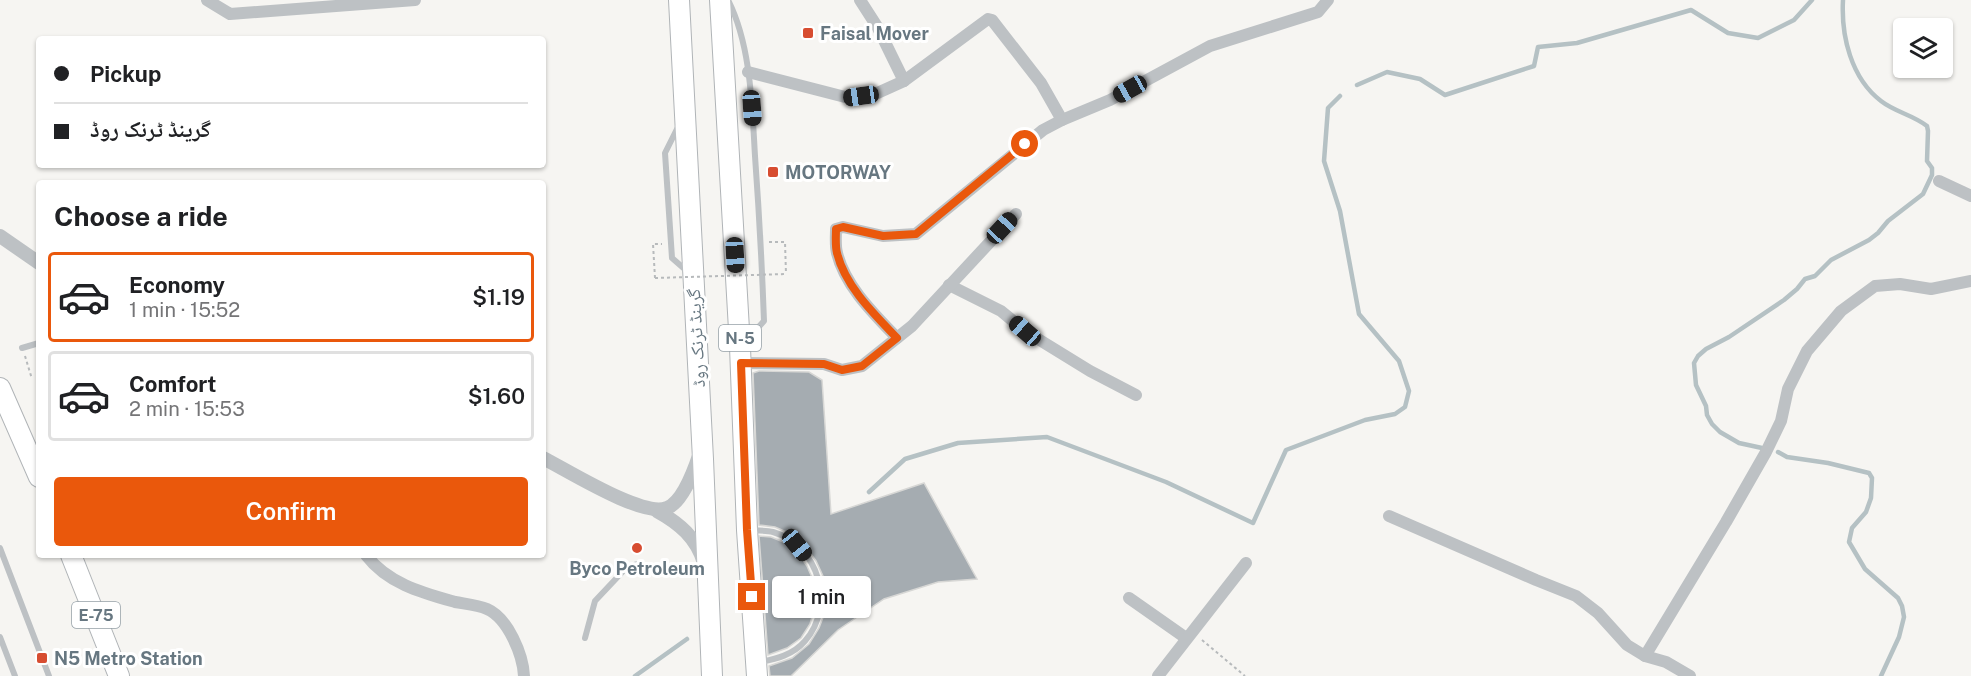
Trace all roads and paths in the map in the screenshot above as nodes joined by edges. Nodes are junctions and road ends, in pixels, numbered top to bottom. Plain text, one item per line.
1 (207, 0) edge
2 (415, 0) edge
3 (680, 0) edge
4 (720, 0) edge
5 (728, 0) edge
6 (860, 0) edge
7 (1328, 0) edge
8 (748, 72) junction
9 (904, 81) junction
10 (1062, 120) junction
11 (1940, 181) dead end
12 (1971, 196) edge
13 (1016, 214) dead end
14 (0, 236) edge
15 (760, 243) dead end
16 (653, 244) dead end
17 (0, 248) edge
18 (36, 262) edge
19 (36, 263) edge
20 (1971, 281) edge
21 (949, 285) junction
22 (897, 338) junction
23 (36, 344) edge
24 (22, 348) joint
25 (740, 355) junction
26 (32, 379) dead end
27 (0, 388) edge
28 (1136, 395) dead end
29 (702, 444) junction
30 (546, 460) edge
31 (36, 470) edge
32 (657, 510) junction
33 (1389, 516) dead end
34 (747, 530) junction
35 (0, 548) edge
36 (72, 558) edge
37 (368, 558) edge
38 (1246, 563) dead end
39 (660, 571) dead end
40 (708, 573) junction
41 (1129, 598) dead end
42 (1188, 635) junction
43 (0, 637) edge
44 (585, 638) dead end
45 (1645, 656) junction
46 (757, 670) edge
47 (15, 676) edge
48 (49, 676) edge
49 (119, 676) edge
50 (524, 676) edge
51 (712, 676) edge
52 (1158, 676) edge
53 (1245, 676) edge
54 (1690, 676) edge

1 - 2 street
3 - 29 highway, گرینڈ ٹرنک روڈ / N-5
4 - 25 highway, N-5
5 - 8 lane
6 - 9 street
7 - 10 street
8 - 9 street
8 - 25 lane
9 - 10 street
10 - 22 street
11 - 12 street
13 - 21 street
14 - 18 street
15 - 16 path, bridge
17 - 19 street
20 - 45 street
21 - 22 street
21 - 28 street
22 - 25 street
23 - 24 lane
24 - 26 path
25 - 34 highway, N-5
27 - 31 highway
29 - 32 street
29 - 40 highway, گرینڈ ٹرنک روڈ / N-5
30 - 32 street
32 - 40 street
33 - 45 street
34 - 46 highway, N-5
34 - 46 lane
35 - 48 lane
36 - 49 highway, E-75
37 - 50 street
38 - 42 street
39 - 44 lane
40 - 51 highway, گرینڈ ٹرنک روڈ / N-5
41 - 42 street
42 - 52 street
42 - 53 path
43 - 47 lane
45 - 54 street

